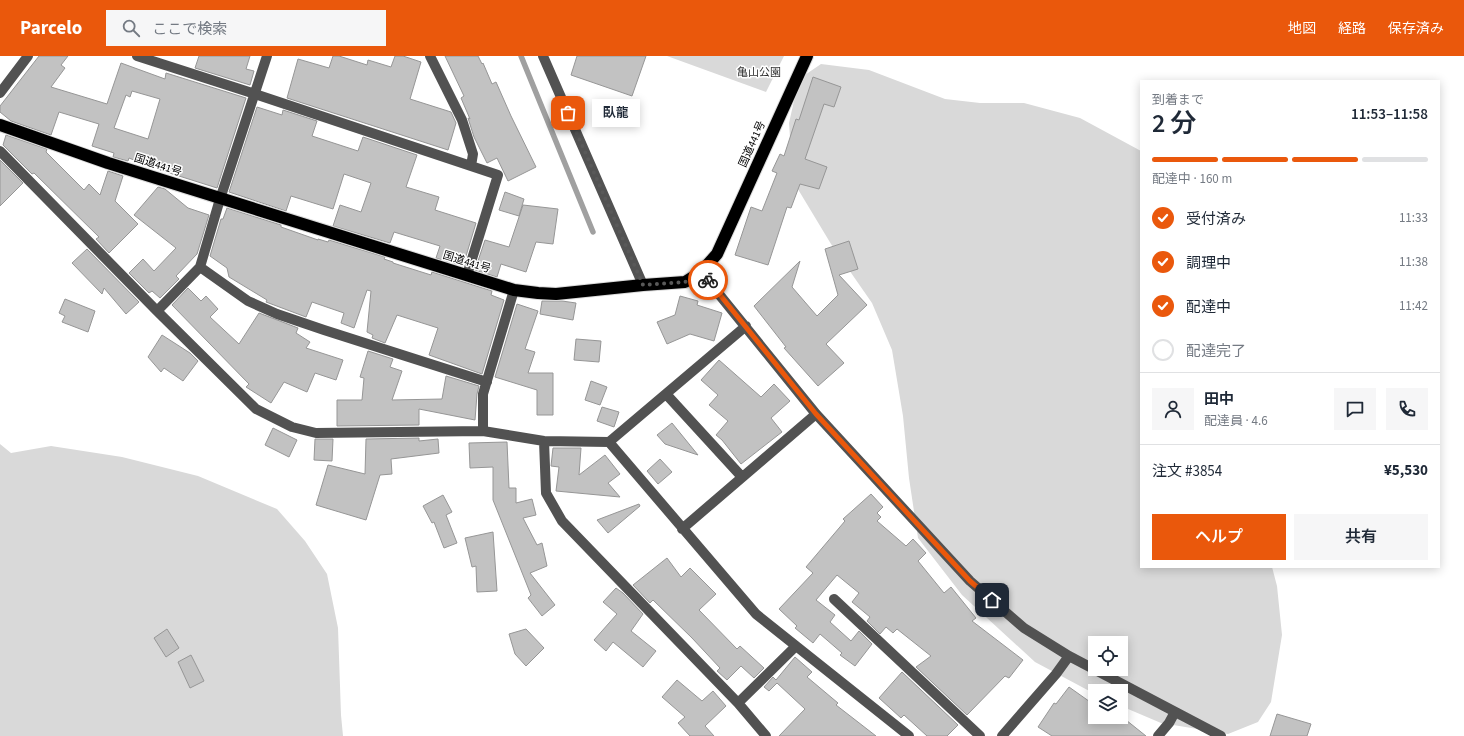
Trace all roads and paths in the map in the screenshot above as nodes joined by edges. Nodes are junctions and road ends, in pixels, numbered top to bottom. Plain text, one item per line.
1 (28, 56) edge
2 (137, 56) edge
3 (267, 56) edge
4 (430, 56) edge
5 (543, 56) edge
6 (807, 56) edge
7 (0, 93) edge
8 (255, 94) junction
9 (0, 126) edge
10 (0, 150) edge
11 (471, 166) junction
12 (220, 199) junction
13 (200, 267) junction
14 (701, 272) junction
15 (467, 276) junction
16 (643, 285) junction
17 (514, 290) junction
18 (157, 311) junction
19 (746, 326) junction
20 (487, 382) junction
21 (666, 394) junction
22 (816, 414) junction
23 (483, 431) junction
24 (544, 441) junction
25 (609, 442) junction
26 (742, 477) junction
27 (682, 529) junction
28 (834, 598) dead end
29 (796, 646) junction
30 (1069, 656) junction
31 (738, 703) junction
32 (1175, 712) junction
33 (766, 736) edge
34 (909, 736) edge
35 (980, 736) edge
36 (1002, 736) edge
37 (1158, 736) edge
38 (1221, 736) edge

1 - 7 street
2 - 8 street
3 - 8 street
4 - 11 street
5 - 16 street
6 - 14 highway, 国道441号
8 - 11 street
8 - 12 street
9 - 12 highway, 国道441号
10 - 18 street
11 - 15 street
12 - 13 street
12 - 15 highway, 国道441号
13 - 18 street
13 - 20 street
14 - 16 highway, 国道441号
14 - 19 street
15 - 17 highway, 国道441号
16 - 17 highway, 国道441号
17 - 20 street
18 - 23 street
19 - 21 street
19 - 22 street
20 - 23 street
21 - 25 street
21 - 26 street
22 - 26 street
22 - 30 street
23 - 24 street
24 - 25 street
24 - 31 street
25 - 27 street
26 - 27 street
27 - 29 street
28 - 35 street
29 - 31 street
29 - 34 street
30 - 32 street
30 - 36 street
31 - 33 street
32 - 37 street
32 - 38 street

